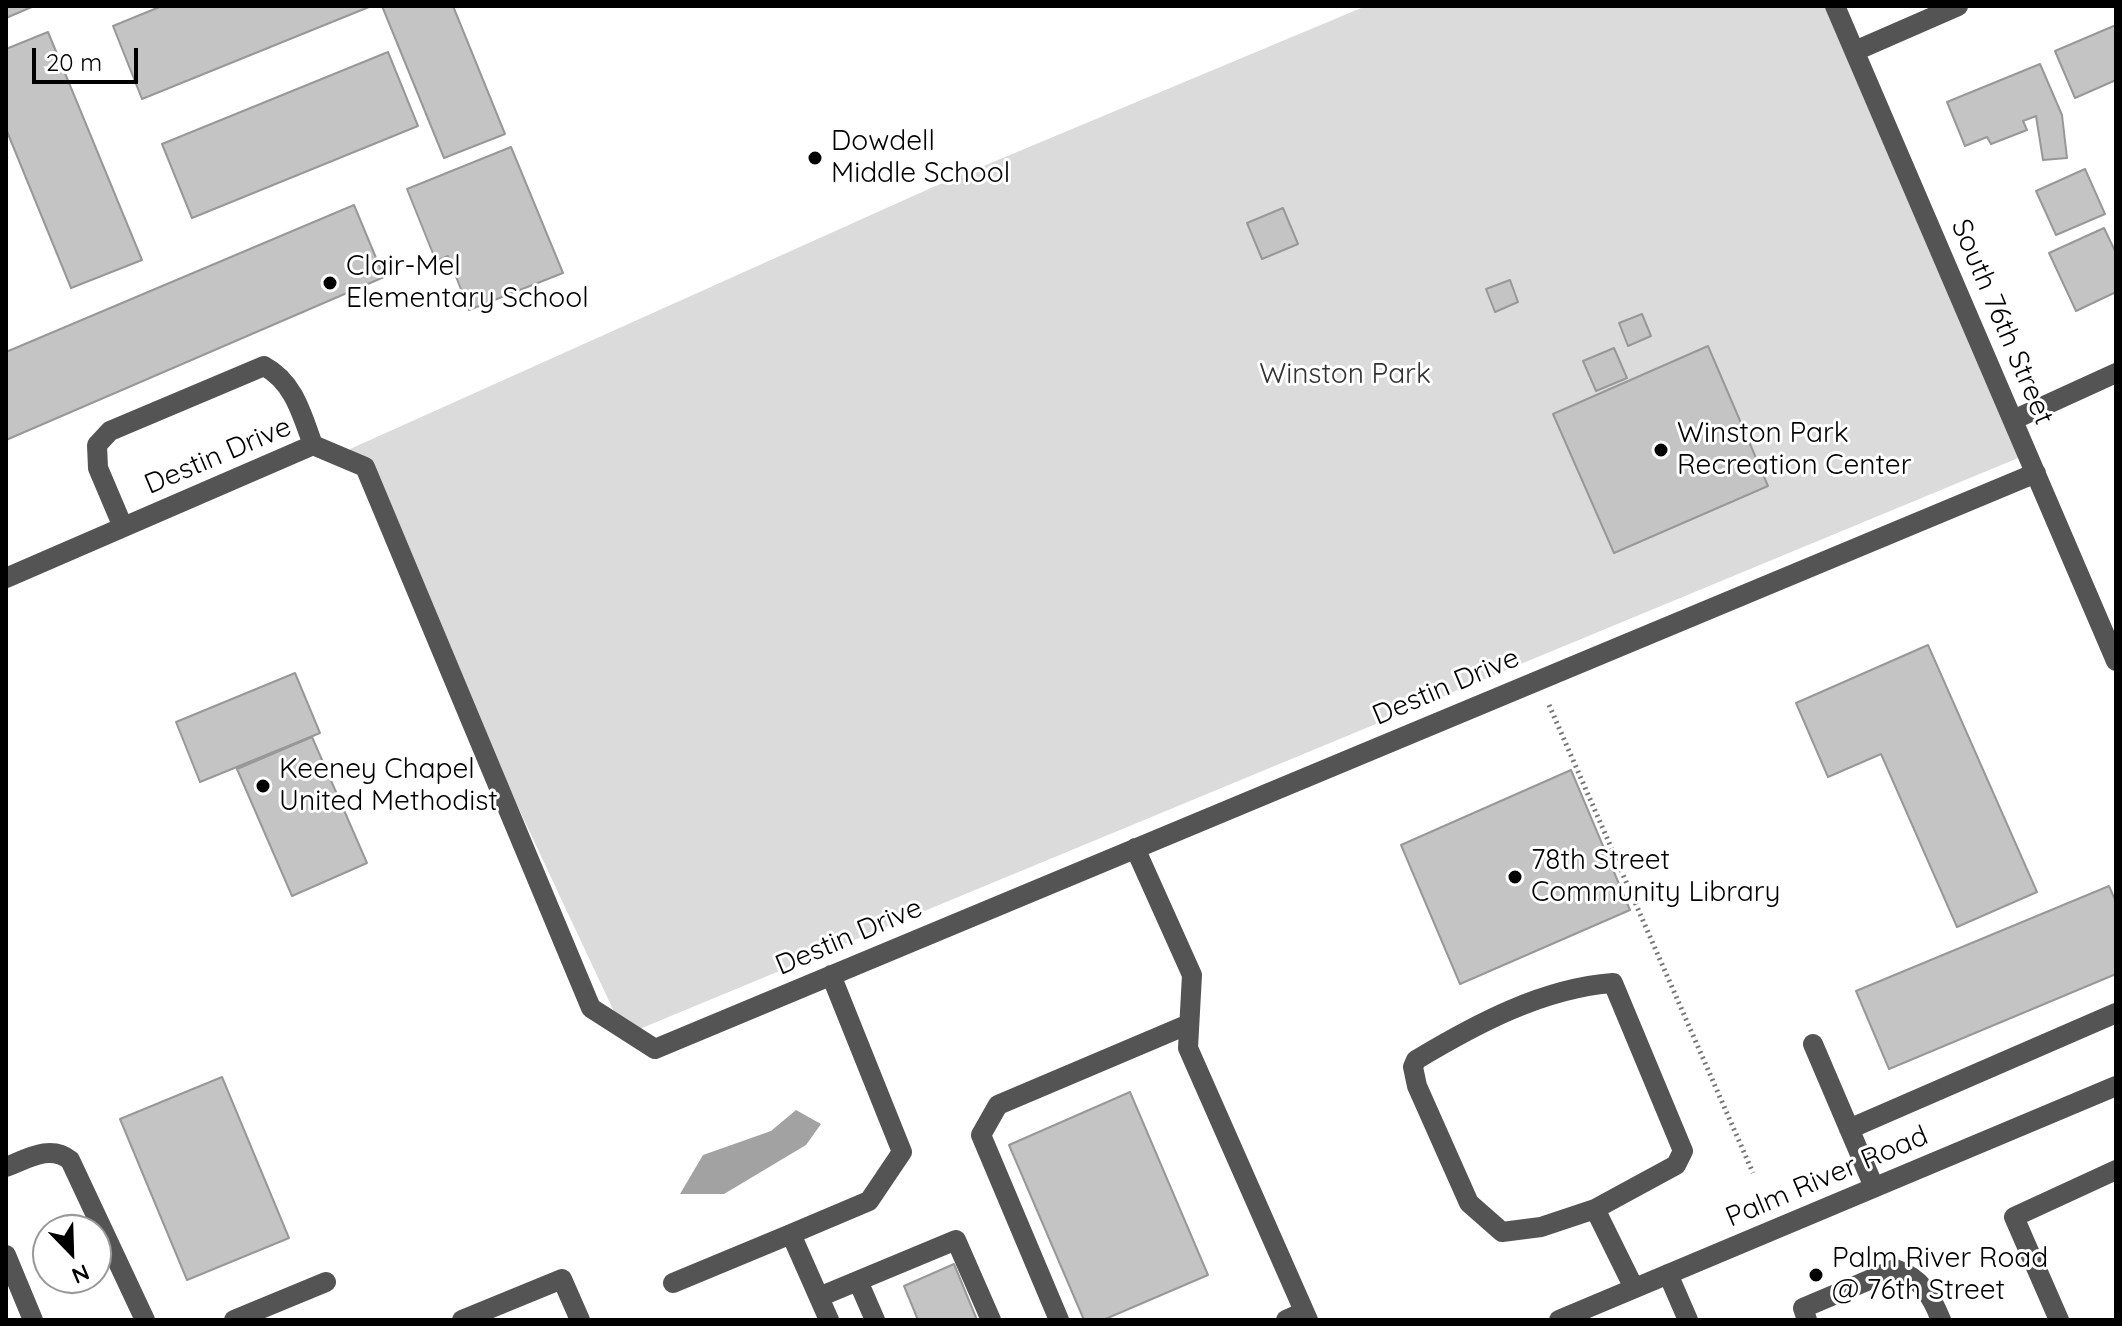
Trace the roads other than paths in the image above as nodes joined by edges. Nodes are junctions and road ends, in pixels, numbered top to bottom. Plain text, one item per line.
1 (1835, 6) edge
2 (1958, 6) edge
3 (1855, 51) junction
4 (2116, 373) edge
5 (2013, 420) junction
6 (313, 445) junction
7 (2036, 473) junction
8 (123, 527) junction
9 (6, 578) edge
10 (2116, 661) edge
11 (1135, 848) junction
12 (831, 975) junction
13 (2116, 1013) edge
14 (1189, 1024) junction
15 (1813, 1044) dead end
16 (2116, 1086) edge
17 (1849, 1129) junction
18 (6, 1167) edge
19 (2116, 1170) edge
20 (1874, 1187) junction
21 (1595, 1209) junction
22 (791, 1234) junction
23 (6, 1255) edge
24 (1668, 1274) junction
25 (858, 1281) junction
26 (326, 1282) dead end
27 (673, 1283) dead end
28 (1634, 1288) junction
29 (819, 1297) junction
30 (1805, 1314) edge
31 (1299, 1317) edge
32 (33, 1320) edge
33 (145, 1320) edge
34 (234, 1320) edge
35 (462, 1320) edge
36 (580, 1320) edge
37 (829, 1320) edge
38 (875, 1320) edge
39 (991, 1320) edge
40 (1059, 1320) edge
41 (1559, 1320) edge
42 (1688, 1320) edge
43 (1941, 1320) edge
44 (2059, 1320) edge

1 - 3 street, South 76th Street
2 - 3 street
3 - 5 street, South 76th Street
4 - 5 street
5 - 7 street, South 76th Street
6 - 8 street, Destin Drive
6 - 8 street
6 - 12 street, Destin Drive
7 - 10 street, South 76th Street
7 - 11 street, Destin Drive
8 - 9 street, Destin Drive
11 - 12 street, Destin Drive
11 - 14 street
12 - 22 street
13 - 17 street
14 - 31 street
14 - 40 street
15 - 17 street
16 - 20 street, Palm River Road
17 - 20 street
18 - 33 street
19 - 44 street
20 - 24 street, Palm River Road
21 - 21 street
21 - 28 street
22 - 27 street
22 - 29 street
23 - 32 street
24 - 28 street, Palm River Road
24 - 42 street
25 - 29 street
25 - 38 street
25 - 39 street
26 - 34 street
28 - 41 street, Palm River Road
29 - 37 street
30 - 43 street
35 - 36 street

